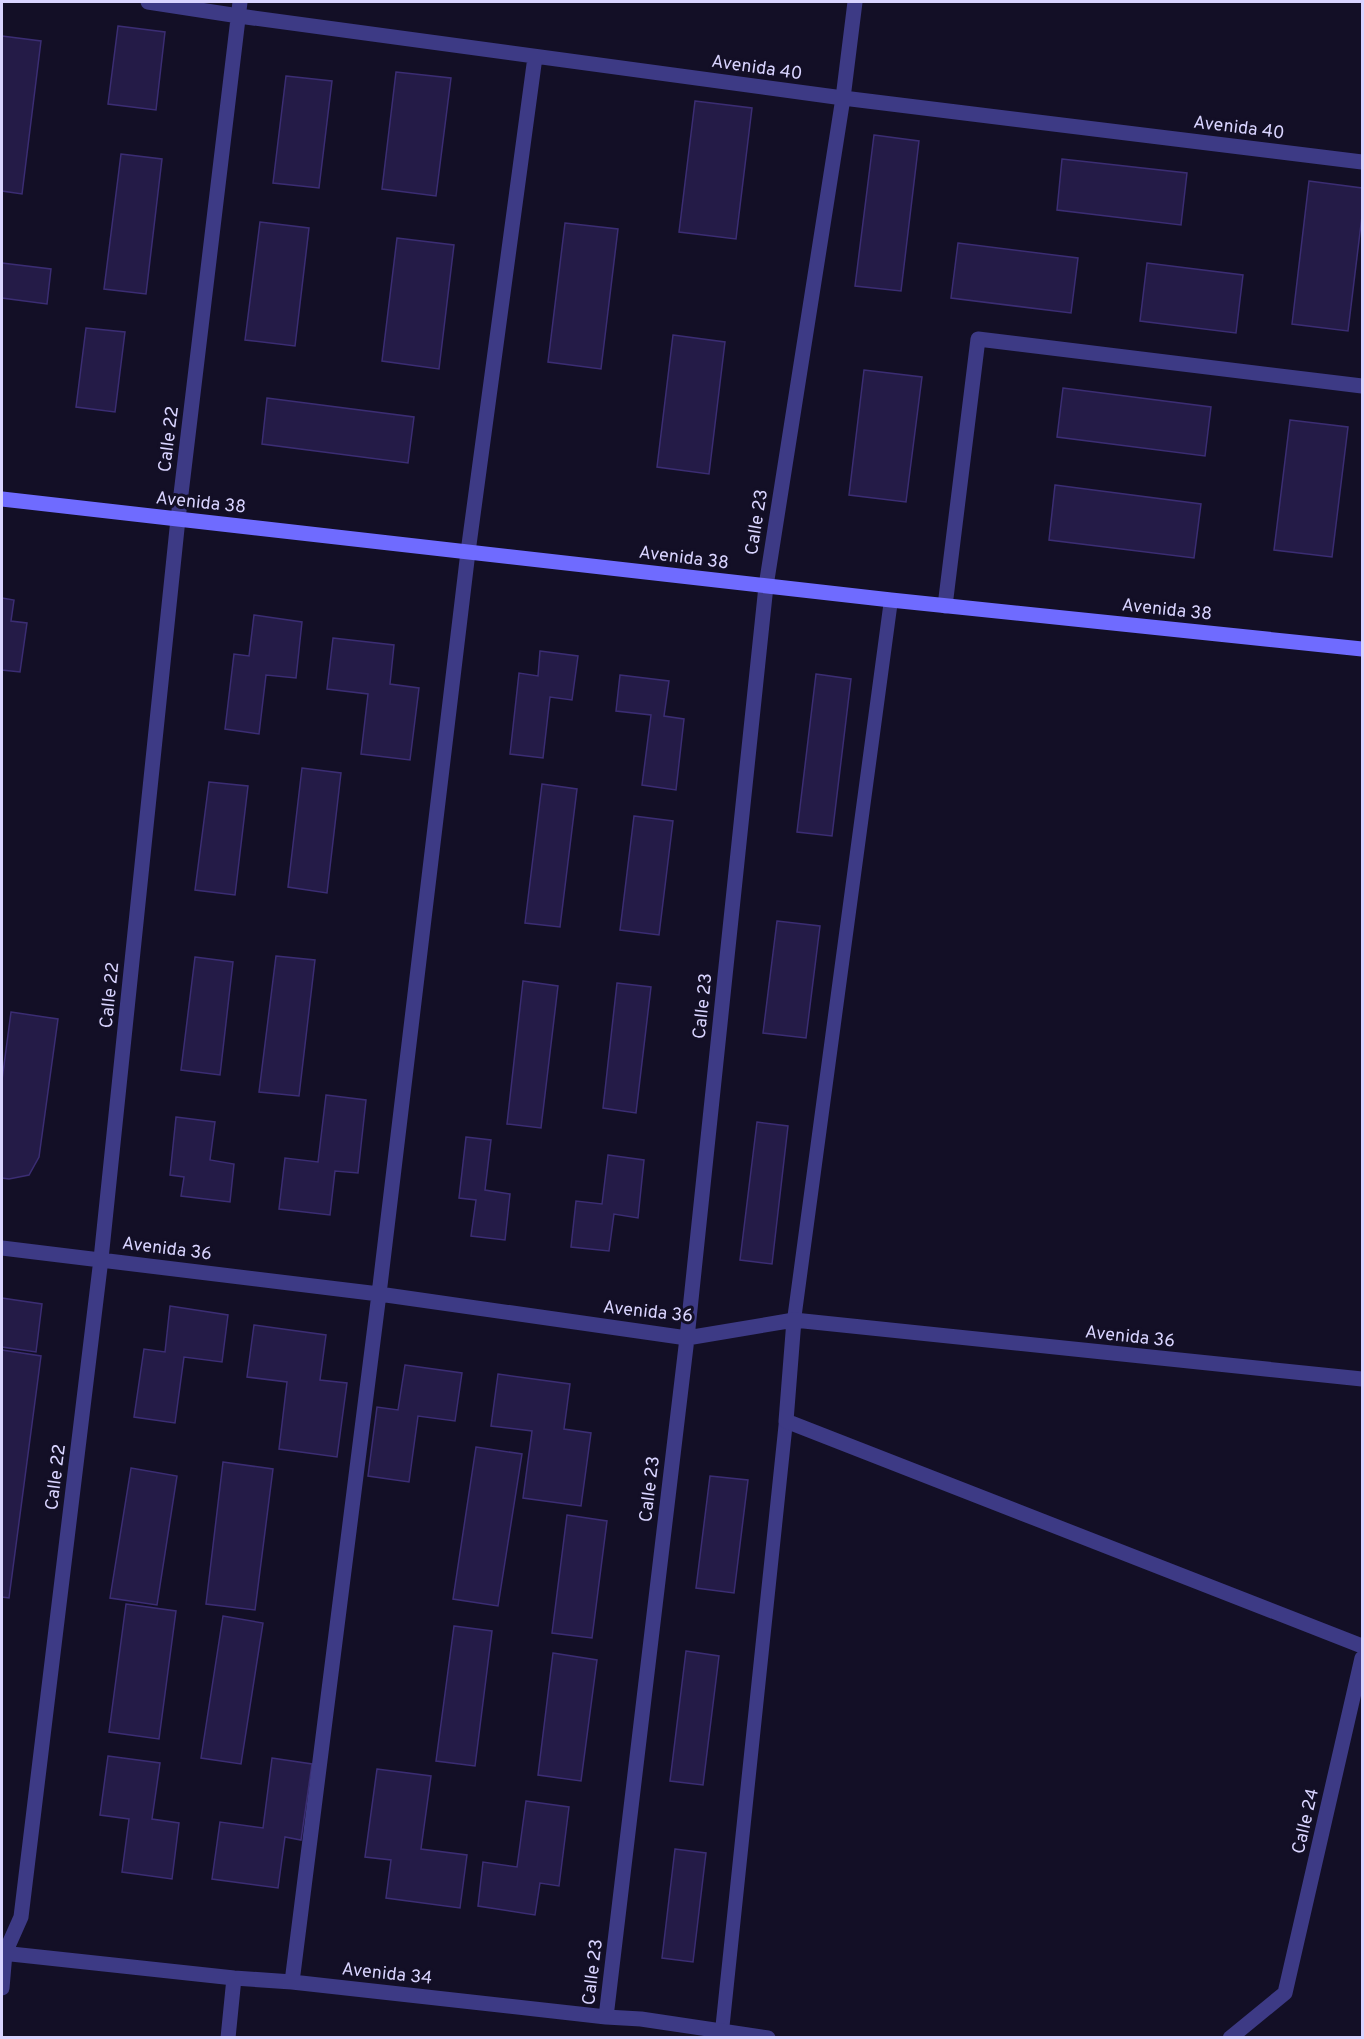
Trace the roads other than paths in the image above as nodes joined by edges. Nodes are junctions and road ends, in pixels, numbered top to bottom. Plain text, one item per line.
1 (148, 2) edge
2 (855, 2) edge
3 (240, 9) edge
4 (535, 57) junction
5 (843, 98) junction
6 (1362, 162) edge
7 (1362, 386) edge
8 (2, 499) edge
9 (178, 519) junction
10 (468, 552) junction
11 (766, 586) junction
12 (891, 600) junction
13 (945, 606) junction
14 (1362, 649) edge
15 (2, 1248) edge
16 (100, 1259) junction
17 (379, 1294) junction
18 (794, 1320) junction
19 (687, 1338) junction
20 (1362, 1380) edge
21 (786, 1421) junction
22 (1362, 1646) edge
23 (1362, 1658) edge
24 (3, 1953) edge
25 (234, 1978) junction
26 (292, 1982) junction
27 (2, 1988) edge
28 (606, 2017) junction
29 (722, 2031) junction
30 (228, 2037) edge
31 (768, 2037) edge
32 (1230, 2037) edge

1 - 3 street, Avenida 40
2 - 5 street, Calle 23
3 - 4 street, Avenida 40
3 - 9 street, Calle 22
4 - 5 street, Avenida 40
4 - 10 street
5 - 6 street, Avenida 40
5 - 11 street, Calle 23
7 - 13 street
8 - 9 street, Avenida 38
9 - 10 street, Avenida 38
9 - 16 street, Calle 22
10 - 11 street, Avenida 38
10 - 17 street
11 - 12 street, Avenida 38
11 - 19 street, Calle 23
12 - 13 street, Avenida 38
12 - 18 lane
13 - 14 street, Avenida 38
15 - 16 street, Avenida 36
16 - 17 street, Avenida 36
16 - 24 street, Calle 22
17 - 19 street, Avenida 36
17 - 26 street
18 - 19 street, Avenida 36
18 - 20 street, Avenida 36
18 - 21 street
19 - 28 street, Calle 23
21 - 22 street
21 - 29 lane
23 - 32 street, Calle 24
24 - 25 street, Avenida 34
24 - 27 street, Calle 22
25 - 26 street, Avenida 34
25 - 30 street
26 - 28 street, Avenida 34
28 - 29 street, Avenida 34
29 - 31 street, Avenida 34

